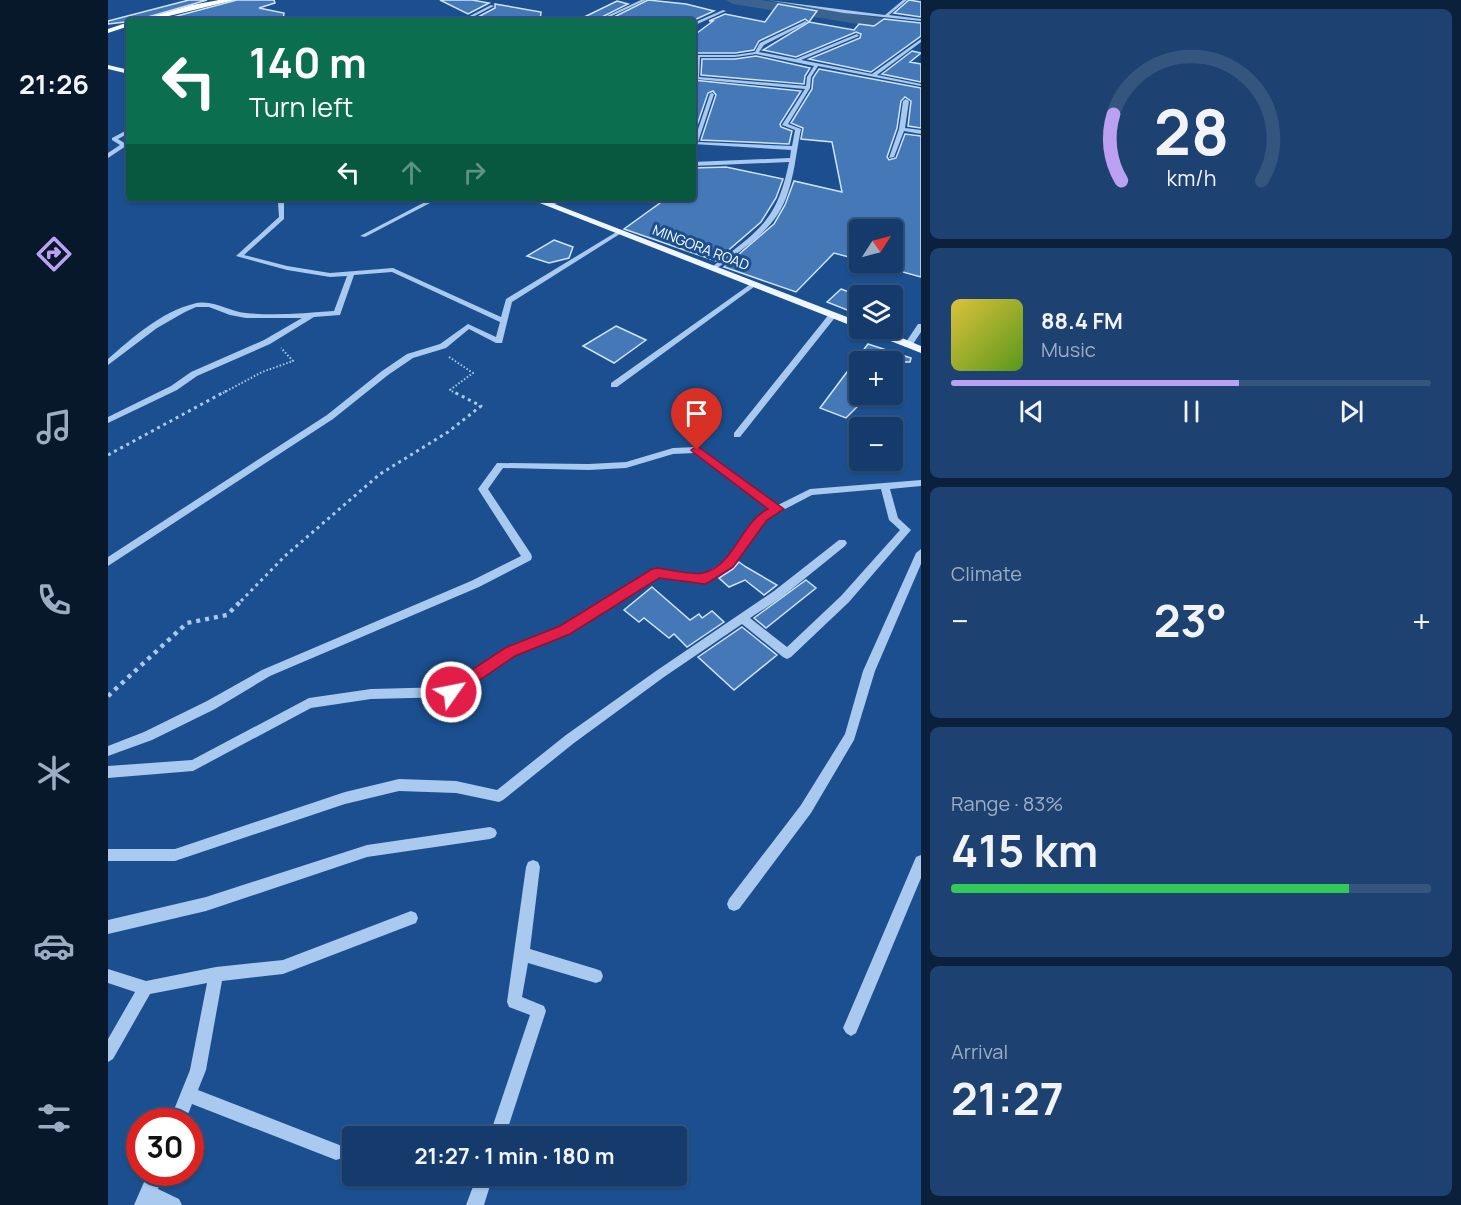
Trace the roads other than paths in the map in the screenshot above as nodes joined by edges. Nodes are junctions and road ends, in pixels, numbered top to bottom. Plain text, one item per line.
1 (232, 0) edge
2 (644, 0) edge
3 (769, 0) edge
4 (905, 0) edge
5 (492, 6) dead end
6 (724, 11) dead end
7 (885, 17) junction
8 (151, 18) edge
9 (468, 18) edge
10 (605, 18) edge
11 (921, 20) edge
12 (806, 22) dead end
13 (696, 24) edge
14 (126, 25) edge
15 (108, 31) edge
16 (857, 35) dead end
17 (921, 40) edge
18 (756, 52) junction
19 (696, 56) edge
20 (796, 61) junction
21 (816, 66) junction
22 (108, 67) edge
23 (696, 67) edge
24 (126, 71) edge
25 (872, 76) junction
26 (921, 85) edge
27 (808, 88) junction
28 (712, 94) dead end
29 (906, 100) dead end
30 (902, 129) junction
31 (921, 132) edge
32 (126, 133) edge
33 (696, 140) edge
34 (696, 143) edge
35 (793, 148) junction
36 (108, 156) edge
37 (891, 157) dead end
38 (792, 160) junction
39 (696, 164) edge
40 (284, 201) edge
41 (539, 201) edge
42 (558, 201) edge
43 (429, 202) dead end
44 (549, 205) junction
45 (620, 232) junction
46 (363, 236) dead end
47 (714, 268) junction
48 (351, 273) junction
49 (754, 284) junction
50 (312, 315) junction
51 (833, 315) junction
52 (503, 321) junction
53 (849, 322) edge
54 (921, 326) edge
55 (894, 339) edge
56 (908, 345) junction
57 (921, 350) edge
58 (108, 363) edge
59 (614, 385) dead end
60 (108, 420) edge
61 (737, 435) dead end
62 (921, 483) edge
63 (885, 488) junction
64 (777, 509) junction
65 (842, 543) dead end
66 (921, 553) edge
67 (108, 562) edge
68 (742, 618) junction
69 (108, 751) edge
70 (108, 772) edge
71 (490, 833) dead end
72 (108, 855) edge
73 (921, 862) edge
74 (533, 867) dead end
75 (734, 904) dead end
76 (411, 918) dead end
77 (108, 927) edge
78 (522, 954) junction
79 (216, 974) junction
80 (108, 976) edge
81 (596, 976) dead end
82 (146, 988) junction
83 (851, 1028) dead end
84 (108, 1054) edge
85 (188, 1094) junction
86 (182, 1108) edge
87 (501, 1126) edge
88 (336, 1152) dead end
89 (482, 1186) edge
90 (146, 1199) edge
91 (173, 1205) edge
92 (475, 1205) edge

1 - 8 highway
2 - 10 street
3 - 7 street
4 - 7 street
5 - 9 street
6 - 13 street
7 - 11 street
12 - 18 street
14 - 15 highway
16 - 20 street
17 - 25 street
18 - 19 street
18 - 20 street
20 - 21 street
21 - 25 street
21 - 27 street
22 - 24 main road
23 - 27 street
25 - 26 street
27 - 35 street
28 - 33 street
29 - 30 street
30 - 31 street
30 - 37 street
32 - 36 street
34 - 35 street
35 - 38 street
38 - 39 street
38 - 47 street
40 - 48 street
41 - 44 main road, MINGORA ROAD
42 - 44 street
43 - 46 street
44 - 45 main road, MINGORA ROAD
45 - 47 main road, MINGORA ROAD
45 - 52 street
47 - 49 main road, MINGORA ROAD
48 - 50 street
48 - 52 street
49 - 51 main road, MINGORA ROAD
49 - 59 street
50 - 58 street
50 - 60 street
51 - 53 main road, MINGORA ROAD
51 - 61 street
52 - 67 street
54 - 56 street
55 - 56 main road
56 - 57 main road
62 - 63 street
63 - 64 street
63 - 68 street
64 - 69 street
64 - 70 street
65 - 68 street
66 - 75 street
68 - 72 street
71 - 77 street
73 - 83 street
74 - 78 street
76 - 79 street
78 - 81 street
78 - 87 street
79 - 82 street
79 - 85 street
80 - 82 street
82 - 84 street
85 - 86 street
85 - 88 street
89 - 92 street
90 - 91 street

